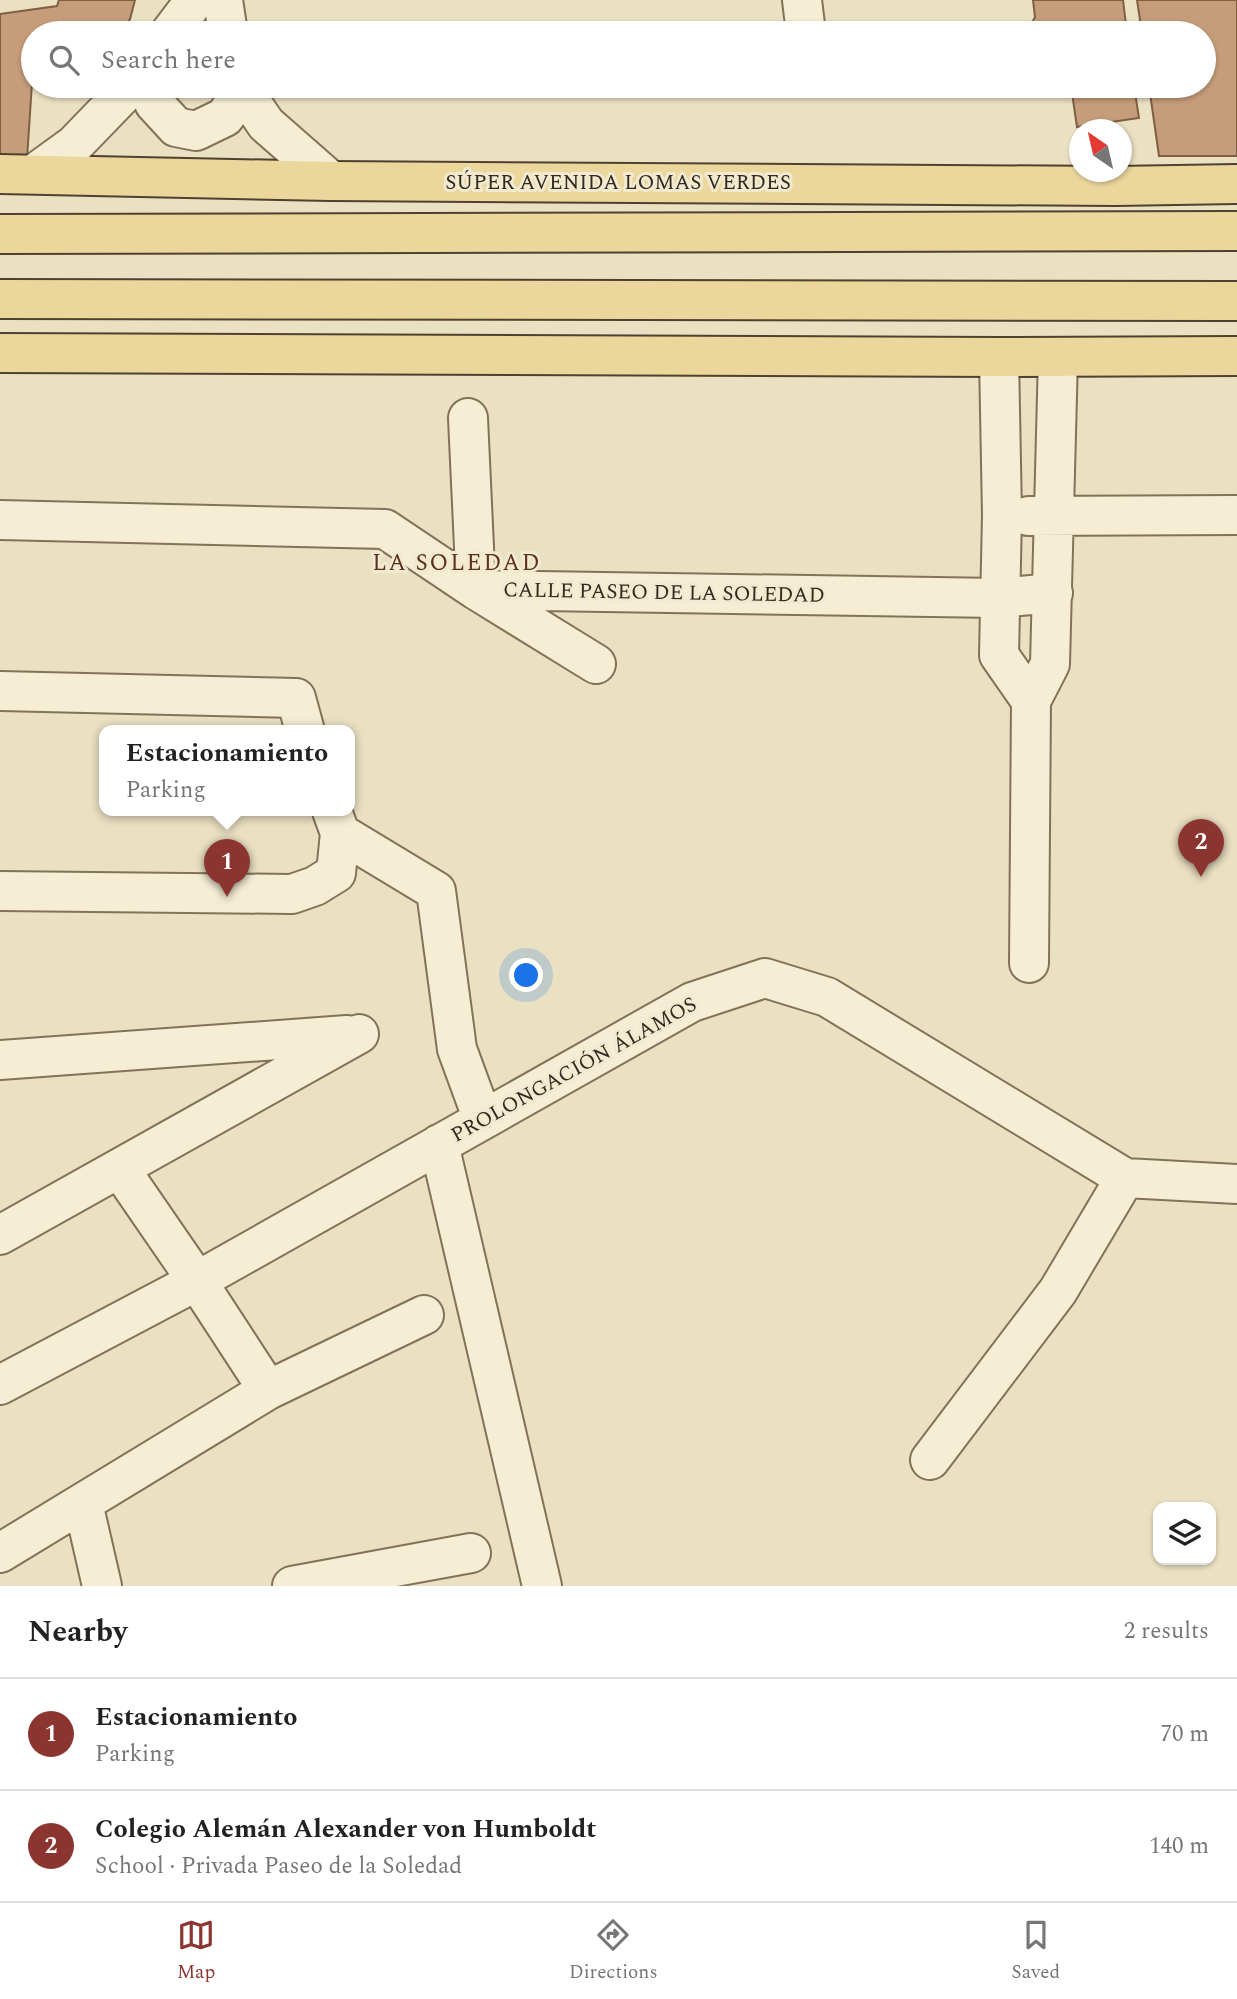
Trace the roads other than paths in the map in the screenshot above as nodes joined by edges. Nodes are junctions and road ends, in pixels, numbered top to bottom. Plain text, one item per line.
1 (195, 0) edge
2 (223, 0) edge
3 (802, 0) edge
4 (179, 21) edge
5 (226, 21) edge
6 (805, 21) edge
7 (119, 98) edge
8 (153, 98) edge
9 (235, 98) edge
10 (248, 98) edge
11 (17, 174) edge
12 (331, 181) junction
13 (1237, 184) edge
14 (1115, 186) junction
15 (1192, 231) junction
16 (1237, 231) edge
17 (0, 234) edge
18 (0, 299) edge
19 (1237, 301) edge
20 (0, 354) edge
21 (1237, 356) edge
22 (999, 357) junction
23 (1058, 357) junction
24 (468, 418) dead end
25 (1002, 515) junction
26 (1237, 515) edge
27 (1055, 516) junction
28 (0, 520) edge
29 (477, 590) junction
30 (1053, 593) junction
31 (999, 598) junction
32 (596, 664) dead end
33 (0, 691) edge
34 (1031, 701) junction
35 (303, 725) edge
36 (336, 822) edge
37 (0, 891) edge
38 (1029, 964) dead end
39 (0, 1060) edge
40 (484, 1120) junction
41 (439, 1144) junction
42 (120, 1169) junction
43 (1125, 1178) junction
44 (1237, 1184) edge
45 (0, 1235) edge
46 (197, 1281) junction
47 (424, 1315) dead end
48 (0, 1385) edge
49 (268, 1390) junction
50 (930, 1461) dead end
51 (83, 1503) junction
52 (0, 1553) edge
53 (471, 1553) dead end
54 (102, 1586) edge
55 (292, 1586) edge
56 (542, 1586) edge

1 - 4 street
2 - 5 street
3 - 6 street
7 - 11 street
8 - 9 street
10 - 12 street
11 - 12 main road, SÚPER AVENIDA LOMAS VERDES
12 - 14 main road, SÚPER AVENIDA LOMAS VERDES
13 - 14 main road, SÚPER AVENIDA LOMAS VERDES
14 - 15 main road
15 - 16 main road
15 - 17 main road
18 - 19 main road
20 - 22 main road
21 - 23 main road
22 - 23 main road
22 - 25 street
23 - 27 street
24 - 29 street
25 - 27 street
25 - 31 street
26 - 27 street
27 - 30 street
28 - 29 street, CALLE PASEO DE LA SOLEDAD
29 - 31 street, CALLE PASEO DE LA SOLEDAD
29 - 32 street
30 - 31 street, CALLE PASEO DE LA SOLEDAD
30 - 34 street
31 - 34 street
33 - 35 street
34 - 38 street
36 - 37 street
36 - 40 street
39 - 42 street
40 - 41 street, PROLONGACIÓN ÁLAMOS
40 - 43 street, PROLONGACIÓN ÁLAMOS
41 - 46 street, PROLONGACIÓN ÁLAMOS
41 - 56 street
42 - 45 street
42 - 46 street
43 - 44 street, PROLONGACIÓN ÁLAMOS
43 - 50 street
46 - 48 street, PROLONGACIÓN ÁLAMOS
46 - 49 street
47 - 49 street
49 - 51 street
51 - 52 street
51 - 54 street
53 - 55 street

